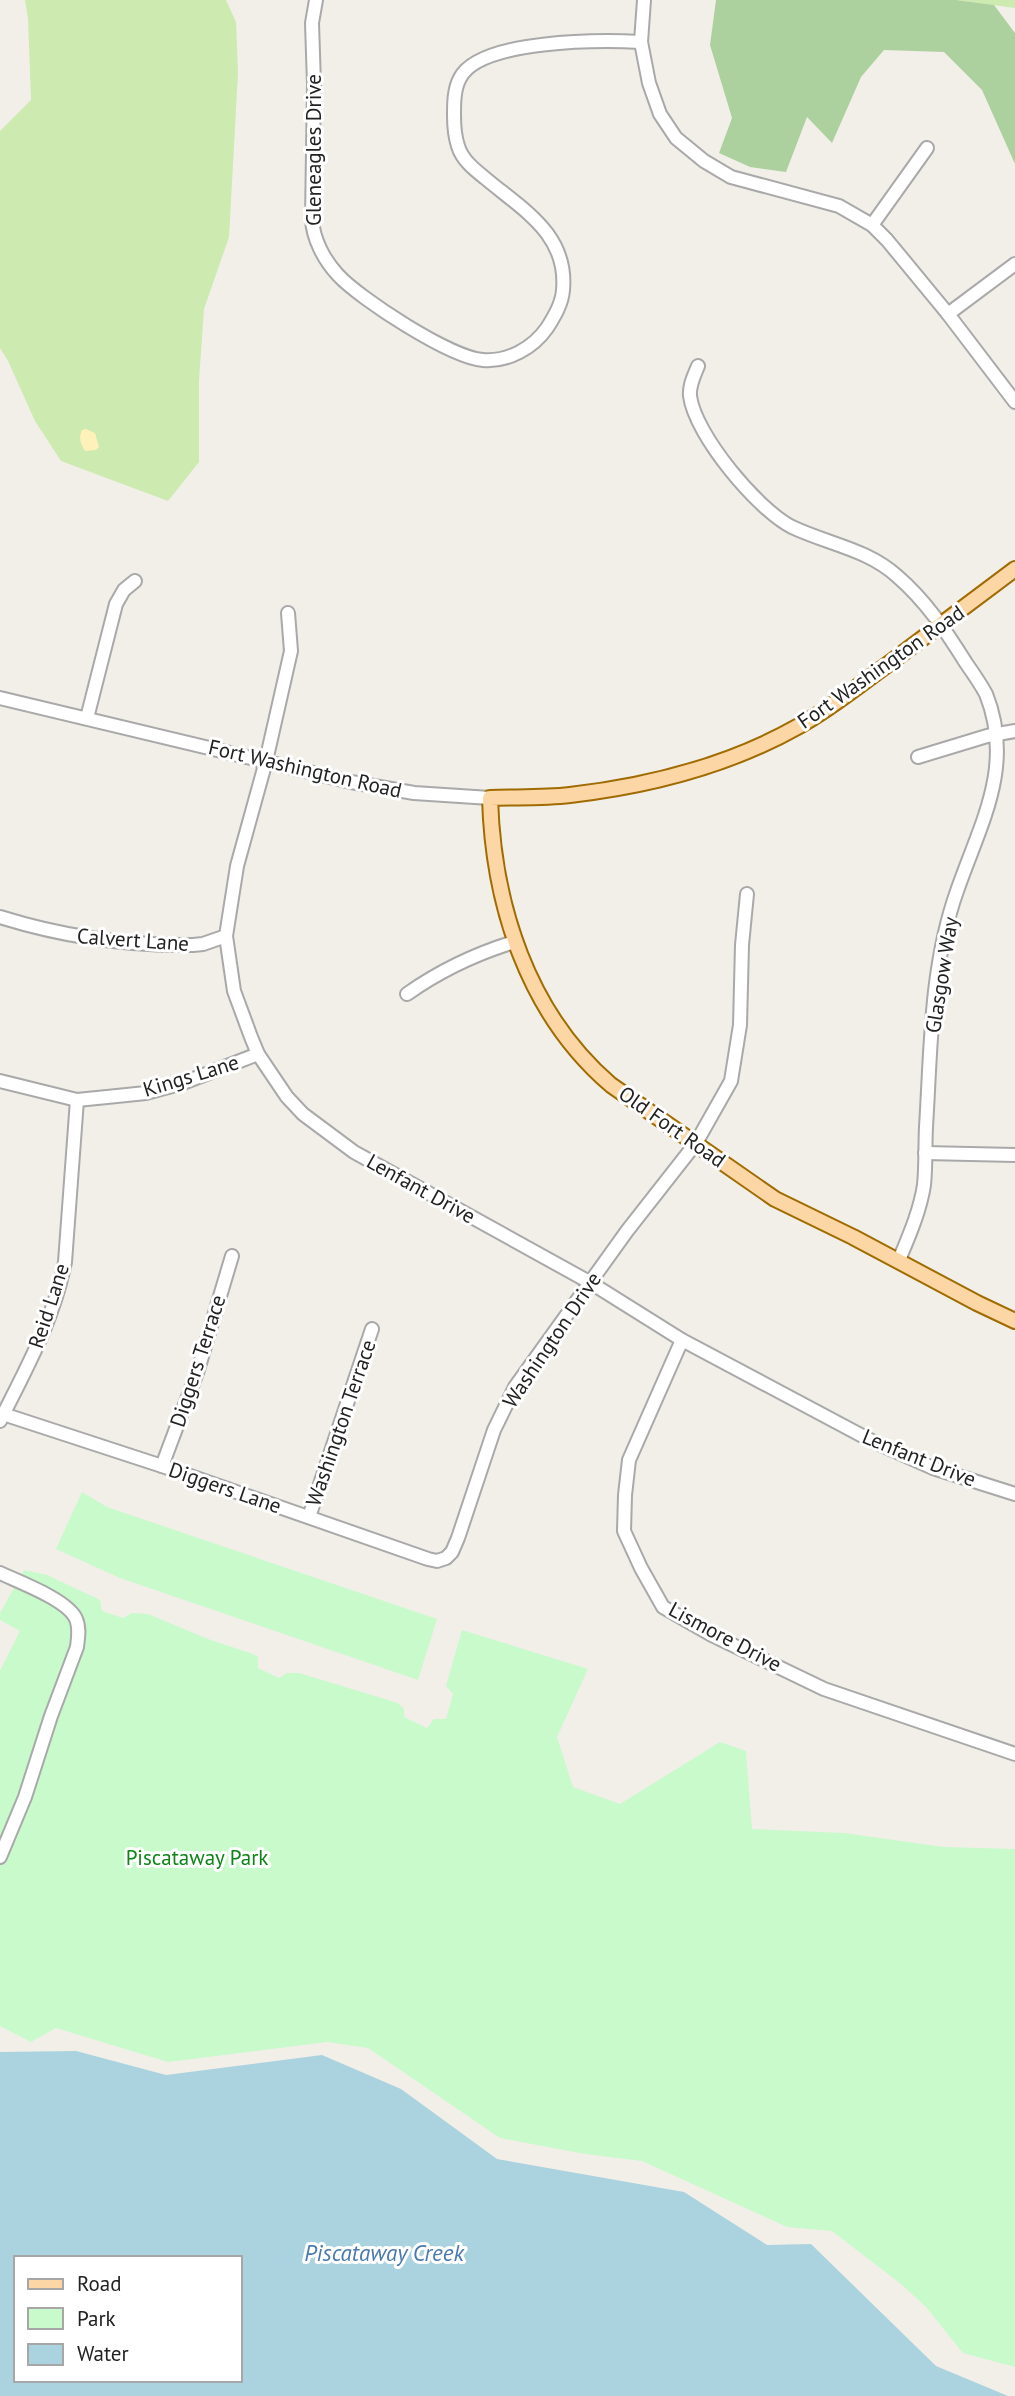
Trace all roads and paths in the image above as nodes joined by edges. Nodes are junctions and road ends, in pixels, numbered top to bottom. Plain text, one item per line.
1 (316, 0) edge
2 (644, 0) edge
3 (641, 42) junction
4 (927, 148) dead end
5 (872, 225) junction
6 (1015, 264) edge
7 (948, 314) junction
8 (698, 366) dead end
9 (1015, 402) edge
10 (1015, 569) edge
11 (135, 581) dead end
12 (288, 612) dead end
13 (942, 624) junction
14 (0, 698) edge
15 (87, 719) junction
16 (1015, 731) edge
17 (999, 733) junction
18 (918, 757) dead end
19 (266, 761) junction
20 (490, 798) junction
21 (747, 894) dead end
22 (0, 917) edge
23 (226, 936) junction
24 (514, 942) junction
25 (407, 993) dead end
26 (258, 1054) junction
27 (0, 1081) edge
28 (77, 1100) junction
29 (696, 1143) junction
30 (925, 1153) junction
31 (1015, 1155) edge
32 (232, 1256) dead end
33 (899, 1260) junction
34 (590, 1283) junction
35 (1015, 1321) edge
36 (372, 1329) dead end
37 (682, 1340) junction
38 (2, 1418) edge
39 (162, 1466) junction
40 (1015, 1494) edge
41 (309, 1517) junction
42 (446, 1558) joint
43 (0, 1573) edge
44 (1015, 1754) edge
45 (0, 1857) edge

1 - 3 street, Gleneagles Drive
2 - 3 street
3 - 5 street
4 - 5 street
5 - 7 street
6 - 7 street
7 - 9 street
8 - 13 street, Glasgow Way
10 - 13 main road, Fort Washington Road
11 - 15 street
12 - 19 street, Lenfant Drive
13 - 17 street, Glasgow Way
13 - 20 main road, Fort Washington Road
14 - 15 street, Fort Washington Road
15 - 19 street, Fort Washington Road
16 - 17 street
17 - 18 street
17 - 30 street, Glasgow Way
19 - 20 street, Fort Washington Road
19 - 23 street, Lenfant Drive
20 - 24 main road, Old Fort Road
21 - 29 street, Washington Drive
22 - 23 street, Calvert Lane
23 - 26 street, Lenfant Drive
24 - 25 street
24 - 29 main road, Old Fort Road
26 - 28 street, Kings Lane
26 - 34 street, Lenfant Drive
27 - 28 street, Kings Lane
28 - 38 street, Reid Lane
29 - 33 main road, Old Fort Road
29 - 34 street, Washington Drive
30 - 31 street
30 - 33 street, Glasgow Way
32 - 39 street, Diggers Terrace
33 - 35 main road, Old Fort Road
34 - 37 street, Lenfant Drive
34 - 42 street, Washington Drive
36 - 41 street, Washington Terrace
37 - 40 street, Lenfant Drive
37 - 44 street, Lismore Drive
38 - 39 street, Diggers Lane
39 - 41 street, Diggers Lane
41 - 42 street, Diggers Lane
43 - 45 street

